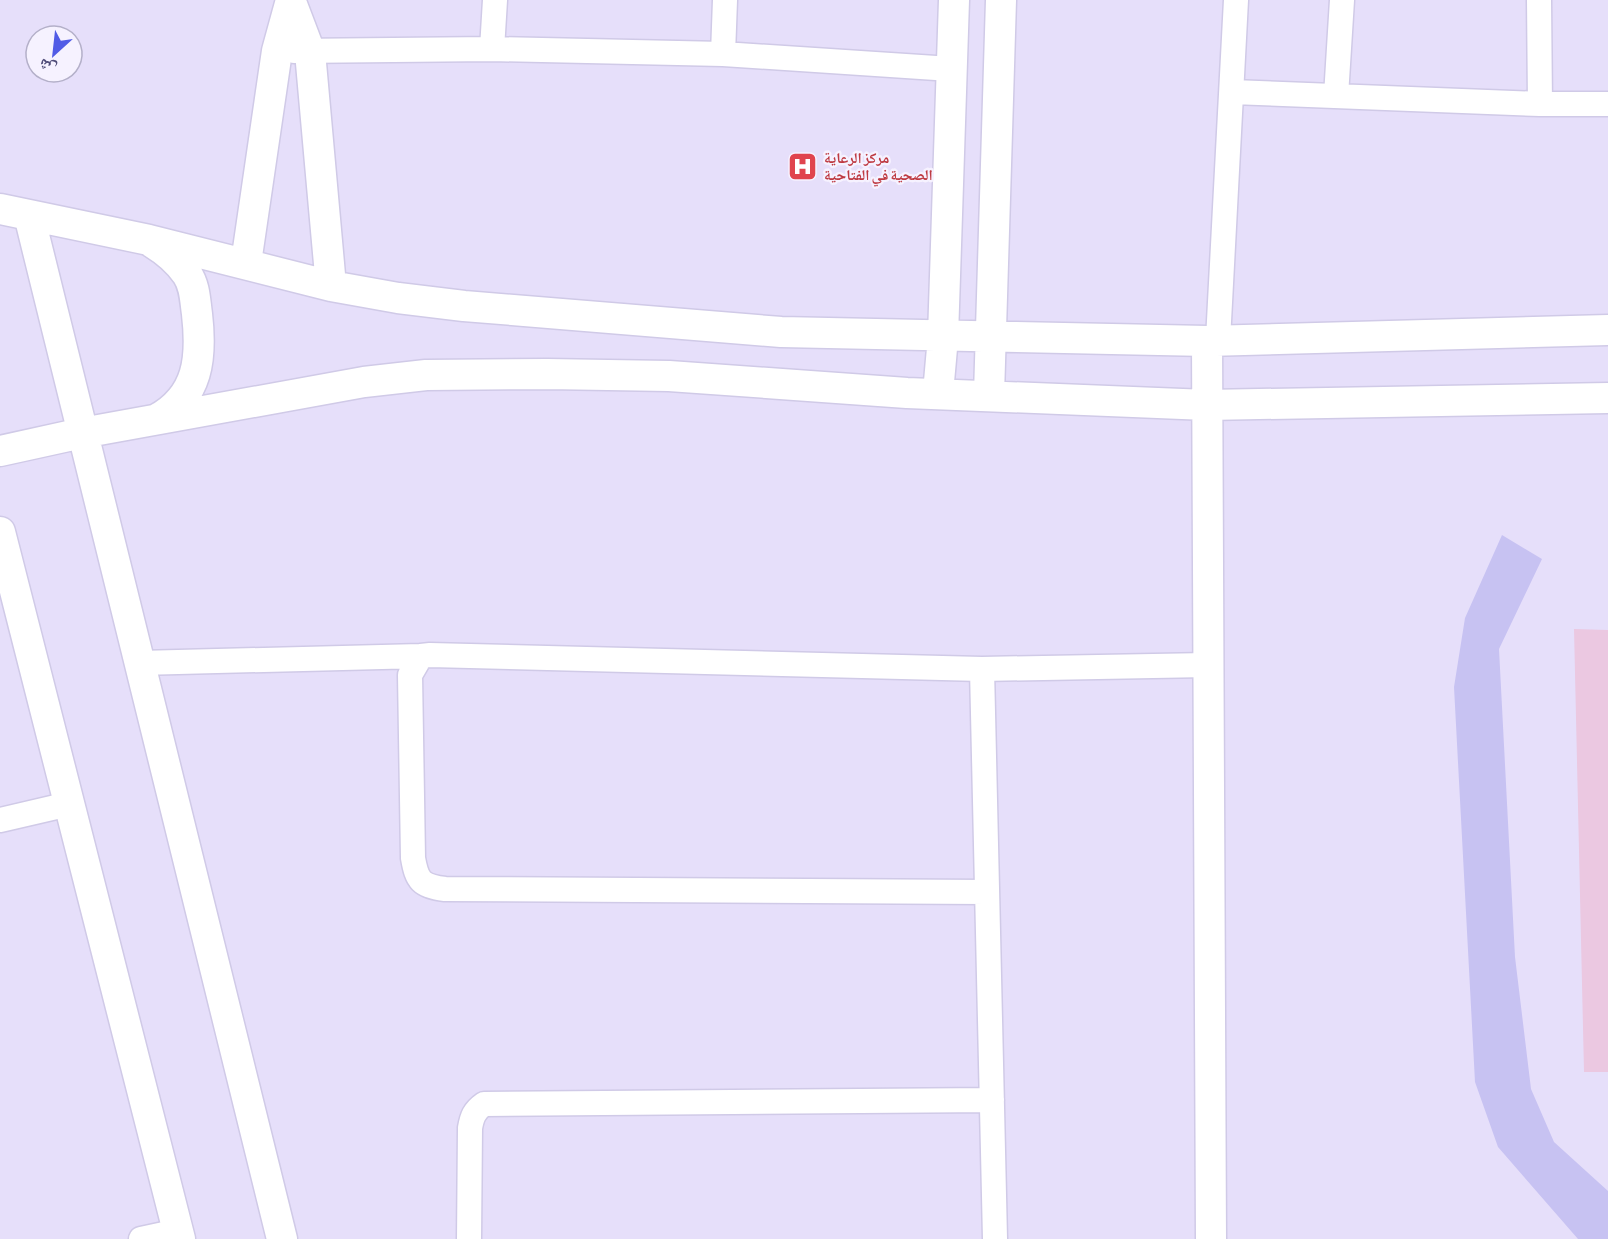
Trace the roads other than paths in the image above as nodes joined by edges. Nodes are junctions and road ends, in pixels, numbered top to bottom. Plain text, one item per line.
1 (495, 0) edge
2 (725, 0) edge
3 (954, 0) edge
4 (1001, 0) edge
5 (1236, 0) edge
6 (1342, 0) edge
7 (1539, 0) edge
8 (291, 1) edge
9 (492, 49) junction
10 (277, 51) junction
11 (310, 52) junction
12 (723, 54) junction
13 (951, 69) junction
14 (1232, 92) junction
15 (1336, 96) junction
16 (1540, 104) junction
17 (1608, 104) edge
18 (14, 212) edge
19 (148, 240) junction
20 (246, 263) junction
21 (331, 286) junction
22 (1608, 330) edge
23 (943, 337) junction
24 (991, 338) junction
25 (1213, 341) junction
26 (938, 393) junction
27 (989, 395) junction
28 (1608, 398) edge
29 (1207, 405) junction
30 (154, 420) junction
31 (82, 433) junction
32 (0, 451) edge
33 (0, 532) edge
34 (9, 601) edge
35 (420, 656) junction
36 (139, 663) junction
37 (1208, 665) junction
38 (981, 669) junction
39 (69, 804) junction
40 (0, 820) edge
41 (987, 892) junction
42 (992, 1100) junction
43 (179, 1235) edge
44 (141, 1239) edge
45 (282, 1239) edge
46 (469, 1239) edge
47 (995, 1239) edge
48 (1211, 1239) edge

1 - 9 street
2 - 12 street
3 - 13 street
4 - 24 street
5 - 14 street
6 - 15 street
7 - 16 street
8 - 10 street
8 - 11 street
9 - 11 street
9 - 12 street
10 - 11 street
10 - 20 street
11 - 21 street
12 - 13 street
13 - 23 street
14 - 15 street
14 - 25 street
15 - 16 street
16 - 17 street
18 - 19 street
18 - 31 street
19 - 20 street
19 - 30 street
20 - 21 street
21 - 23 street
22 - 25 street
23 - 24 street
23 - 26 street
24 - 25 street
24 - 27 street
25 - 29 street
26 - 27 street
26 - 30 street
27 - 29 street
28 - 29 street
29 - 37 street
30 - 31 street
31 - 32 street
31 - 36 street
33 - 34 street
34 - 39 street
35 - 36 street
35 - 38 street
35 - 41 street
36 - 45 street
37 - 38 street
37 - 48 street
38 - 41 street
39 - 40 street
39 - 43 street
41 - 42 street
42 - 46 street
42 - 47 street
43 - 44 street

